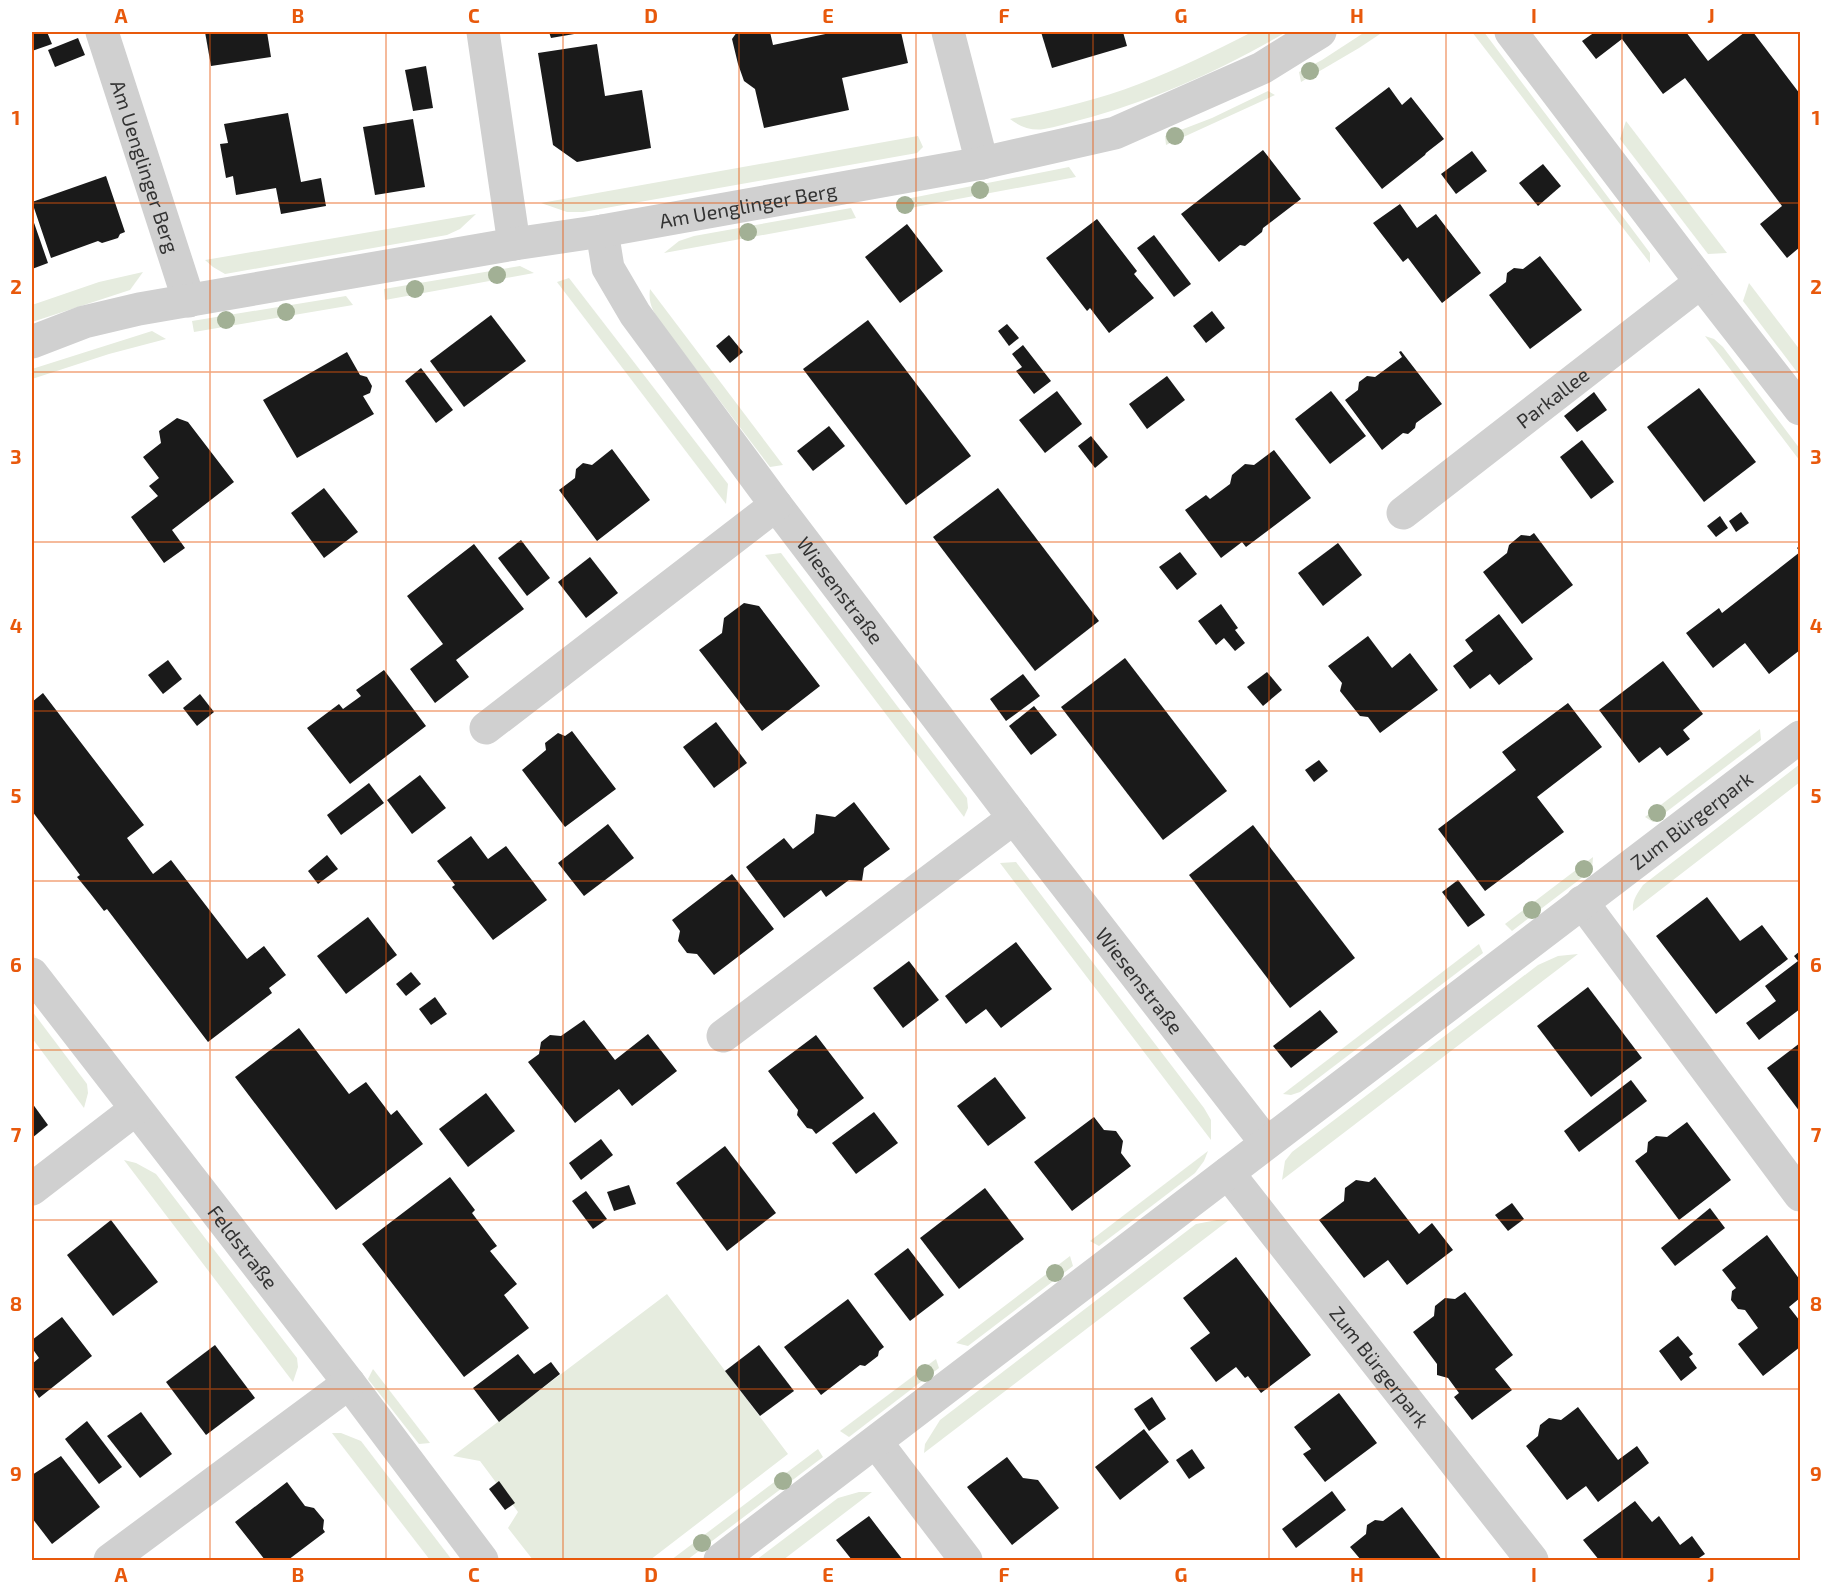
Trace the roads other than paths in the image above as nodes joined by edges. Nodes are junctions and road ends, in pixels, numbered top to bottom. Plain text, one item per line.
1 (102, 32) edge
2 (483, 32) edge
3 (948, 32) edge
4 (1320, 32) edge
5 (1511, 32) edge
6 (982, 163) junction
7 (602, 231) junction
8 (514, 244) junction
9 (1701, 282) junction
10 (189, 301) junction
11 (32, 342) edge
12 (1800, 409) edge
13 (776, 505) junction
14 (1403, 513) dead end
15 (486, 728) dead end
16 (1800, 737) edge
17 (1014, 818) junction
18 (1582, 902) junction
19 (32, 974) edge
20 (723, 1036) dead end
21 (136, 1109) junction
22 (1266, 1143) junction
23 (1228, 1173) junction
24 (32, 1189) edge
25 (1800, 1195) edge
26 (349, 1383) junction
27 (876, 1442) junction
28 (110, 1560) edge
29 (482, 1560) edge
30 (720, 1560) edge
31 (966, 1560) edge
32 (1532, 1560) edge

1 - 10 street, Am Uenglinger Berg
2 - 8 street
3 - 6 street
4 - 6 street, Am Uenglinger Berg
5 - 9 street
6 - 7 street, Am Uenglinger Berg
7 - 8 street, Am Uenglinger Berg
7 - 13 street, Wiesenstraße
8 - 10 street, Am Uenglinger Berg
9 - 12 street
9 - 14 street, Parkallee
10 - 11 street, Am Uenglinger Berg
13 - 15 street
13 - 17 street, Wiesenstraße
16 - 18 street, Zum Bürgerpark
17 - 20 street
17 - 22 street, Wiesenstraße
18 - 22 street, Zum Bürgerpark
18 - 25 street
19 - 21 street, Feldstraße
21 - 24 street
21 - 26 street, Feldstraße
22 - 23 street, Zum Bürgerpark
23 - 27 street, Zum Bürgerpark
23 - 32 street, Zum Bürgerpark
26 - 28 street
26 - 29 street, Feldstraße
27 - 30 street, Zum Bürgerpark
27 - 31 street

